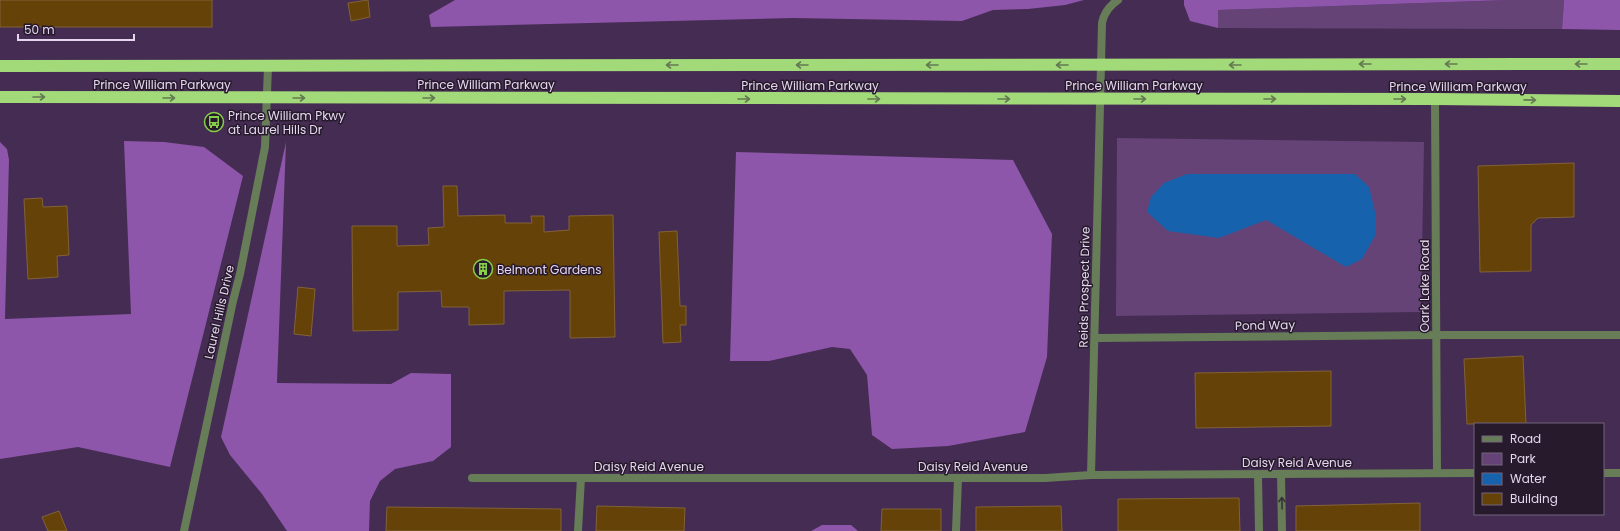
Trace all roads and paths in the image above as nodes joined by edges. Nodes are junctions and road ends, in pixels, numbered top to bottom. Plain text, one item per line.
1 (1118, 0) edge
2 (1620, 64) edge
3 (1101, 65) junction
4 (0, 66) edge
5 (268, 66) junction
6 (0, 97) edge
7 (267, 98) junction
8 (1101, 99) junction
9 (1435, 99) junction
10 (1620, 101) edge
11 (1436, 335) junction
12 (1620, 335) edge
13 (1094, 338) junction
14 (1437, 473) junction
15 (1474, 473) edge
16 (1604, 473) edge
17 (1620, 473) edge
18 (1281, 474) junction
19 (1091, 475) junction
20 (1258, 475) junction
21 (472, 478) dead end
22 (580, 478) junction
23 (958, 478) junction
24 (184, 531) edge
25 (578, 531) edge
26 (956, 531) edge
27 (1259, 531) edge
28 (1282, 531) edge

1 - 3 street, Reids Prospect Drive
2 -> 3 highway, Prince William Parkway
3 -> 5 highway, Prince William Parkway
3 - 8 street, Reids Prospect Drive
4 - 5 highway, Prince William Parkway
5 - 7 street, Laurel Hills Drive
6 -> 7 highway, Prince William Parkway
7 -> 8 highway, Prince William Parkway
7 - 24 street, Laurel Hills Drive
8 -> 9 highway, Prince William Parkway
8 - 13 street, Reids Prospect Drive
9 -> 10 highway, Prince William Parkway
9 - 11 street, Oark Lake Road
11 - 12 street, Pond Way
11 - 13 street, Pond Way
11 - 14 street, Oark Lake Road
13 - 19 street, Reids Prospect Drive
14 - 15 street, Daisy Reid Avenue
14 - 18 street, Daisy Reid Avenue
16 - 17 street
18 - 20 street, Daisy Reid Avenue
28 -> 18 street
19 - 20 street, Daisy Reid Avenue
19 - 23 street, Daisy Reid Avenue
20 - 27 street
21 - 22 street, Daisy Reid Avenue
22 - 23 street, Daisy Reid Avenue
22 - 25 street
23 - 26 street

